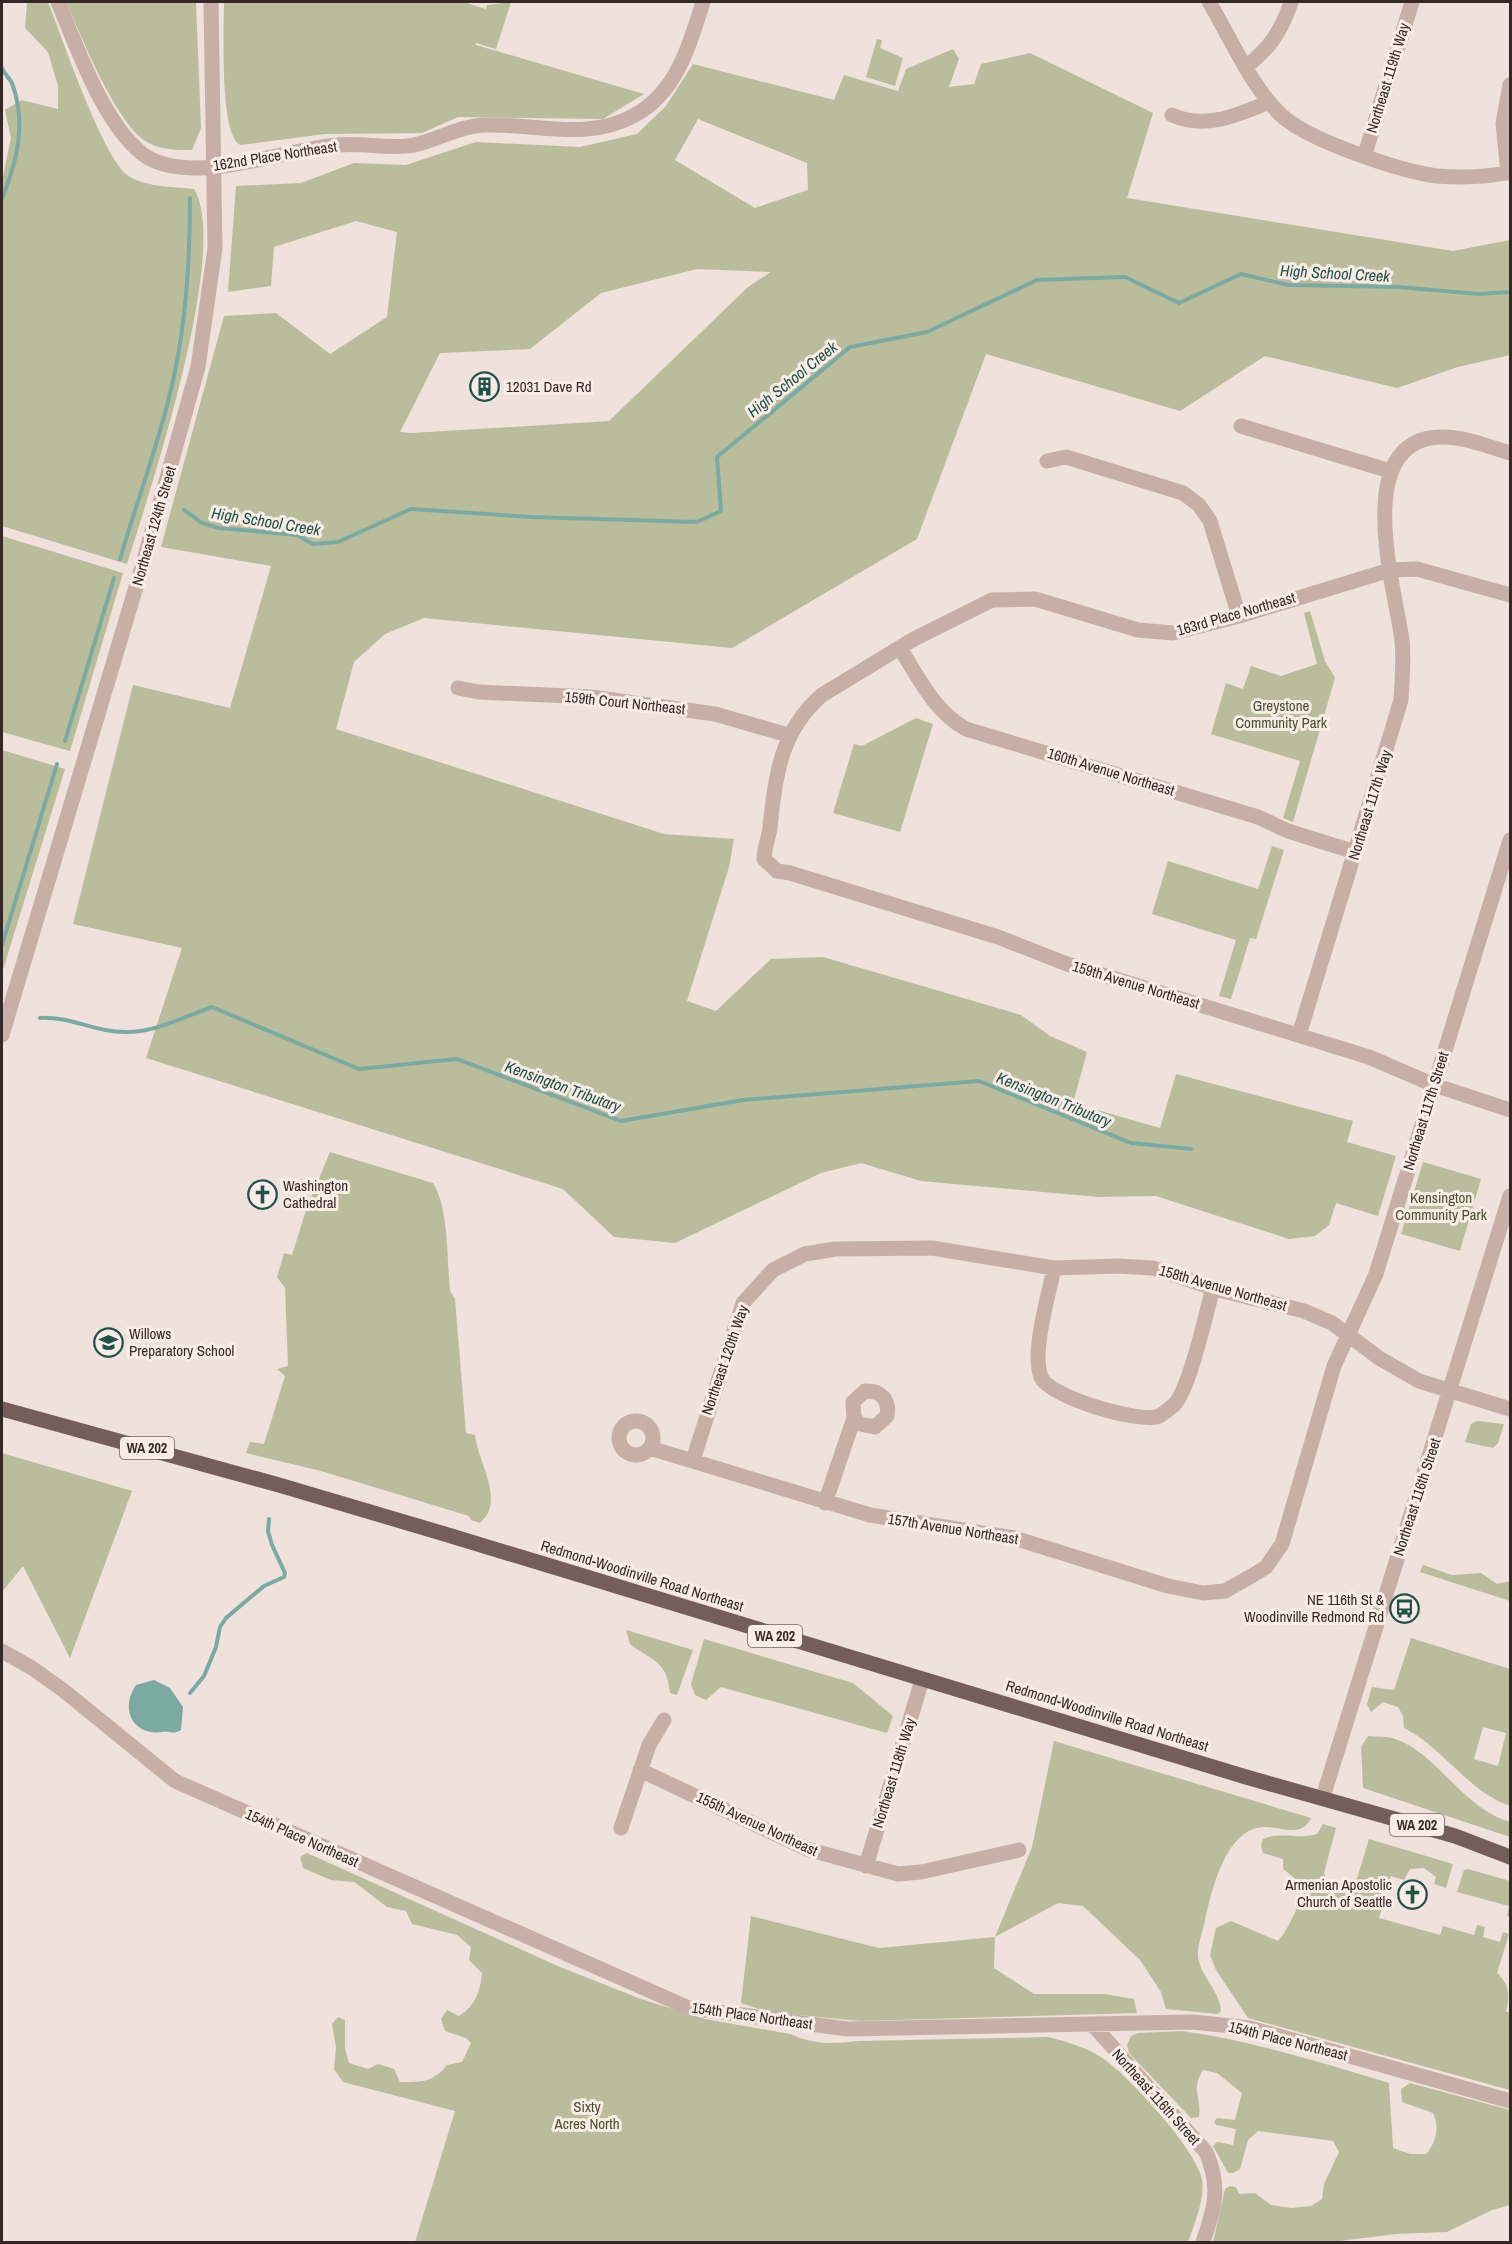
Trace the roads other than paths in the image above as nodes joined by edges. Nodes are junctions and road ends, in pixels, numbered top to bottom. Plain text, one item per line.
1 (57, 2) edge
2 (211, 2) edge
3 (703, 2) edge
4 (1209, 2) edge
5 (1290, 2) edge
6 (1412, 2) edge
7 (1247, 66) junction
8 (1510, 86) edge
9 (1269, 102) junction
10 (1172, 115) dead end
11 (1365, 154) junction
12 (215, 166) junction
13 (1509, 173) edge
14 (1241, 426) dead end
15 (1510, 453) edge
16 (1047, 461) dead end
17 (1390, 471) junction
18 (1390, 570) junction
19 (1510, 595) edge
20 (1239, 616) junction
21 (900, 648) junction
22 (458, 688) dead end
23 (788, 735) junction
24 (1510, 840) edge
25 (1355, 852) junction
26 (764, 859) joint
27 (2, 1035) edge
28 (1299, 1035) junction
29 (1434, 1085) junction
30 (1510, 1110) edge
31 (1510, 1196) edge
32 (1054, 1268) junction
33 (773, 1270) joint
34 (1213, 1288) junction
35 (1348, 1333) junction
36 (1451, 1390) junction
37 (2, 1408) edge
38 (1510, 1409) edge
39 (854, 1418) dead end
40 (650, 1448) dead end
41 (693, 1460) junction
42 (825, 1503) junction
43 (1255, 1574) joint
44 (2, 1651) edge
45 (922, 1680) junction
46 (664, 1720) dead end
47 (640, 1770) junction
48 (1323, 1797) junction
49 (621, 1828) dead end
50 (1019, 1850) dead end
51 (1510, 1857) edge
52 (866, 1866) junction
53 (1093, 2025) junction
54 (1510, 2101) edge
55 (1203, 2242) edge

1 - 12 street, 162nd Place Northeast
2 - 12 street, Northeast 124th Street
3 - 12 street, 162nd Place Northeast
4 - 7 street
5 - 7 street
6 - 11 street, Northeast 119th Way
7 - 9 street
8 - 13 street
9 - 10 street
9 - 11 street
11 - 13 street
12 - 27 street, Northeast 124th Street
14 - 17 street
15 - 17 street
16 - 20 street
17 - 18 street
18 - 19 street, 163rd Place Northeast
18 - 20 street, 163rd Place Northeast
18 - 25 street, Northeast 117th Way
20 - 21 street, 163rd Place Northeast
21 - 23 street, 163rd Place Northeast
21 - 25 street, 160th Avenue Northeast
22 - 23 street, 159th Court Northeast
23 - 26 street, 163rd Place Northeast
24 - 29 street, Northeast 117th Street
25 - 28 street, Northeast 117th Way
26 - 28 street, 159th Avenue Northeast
28 - 29 street, 159th Avenue Northeast
29 - 30 street, 159th Avenue Northeast
29 - 35 street, Northeast 117th Street
31 - 36 street, Northeast 116th Street
32 - 33 street, 158th Avenue Northeast
32 - 34 street, 158th Avenue Northeast
32 - 34 street
33 - 41 street, Northeast 120th Way
34 - 35 street, 158th Avenue Northeast
35 - 36 street, 158th Avenue Northeast
35 - 43 street, Northeast 117th Street
36 - 38 street, 158th Avenue Northeast
36 - 48 street, Northeast 116th Street
37 - 45 main road, Redmond-Woodinville Road Northeast / WA 202
39 - 42 street
40 - 41 street, 157th Avenue Northeast
41 - 42 street, 157th Avenue Northeast
42 - 43 street, 157th Avenue Northeast
44 - 53 street, 154th Place Northeast
45 - 48 main road, Redmond-Woodinville Road Northeast / WA 202
45 - 52 street, Northeast 118th Way
46 - 47 street
47 - 49 street
47 - 52 street, 155th Avenue Northeast
48 - 51 main road, Redmond-Woodinville Road Northeast / WA 202
50 - 52 street, 155th Avenue Northeast
53 - 54 street, 154th Place Northeast
53 - 55 street, Northeast 116th Street

